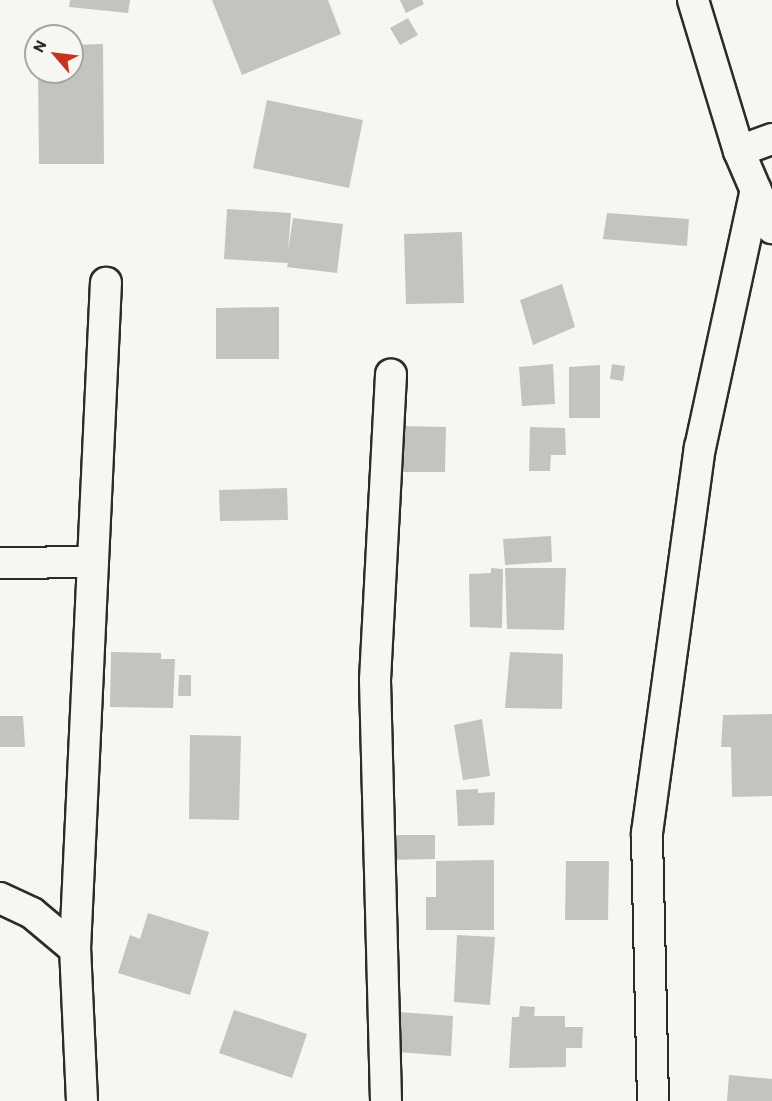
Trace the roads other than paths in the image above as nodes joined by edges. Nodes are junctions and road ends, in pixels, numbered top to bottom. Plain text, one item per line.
1 (693, 0) edge
2 (772, 139) edge
3 (739, 150) junction
4 (756, 190) junction
5 (772, 228) edge
6 (106, 283) dead end
7 (392, 374) dead end
8 (93, 562) junction
9 (0, 563) edge
10 (0, 898) edge
11 (75, 949) junction
12 (82, 1101) edge
13 (386, 1101) edge
14 (653, 1101) edge

1 - 3 street
2 - 3 street
3 - 4 street
4 - 5 street
4 - 14 street
6 - 8 street
7 - 13 street
8 - 9 street
8 - 11 street
10 - 11 street
11 - 12 street

